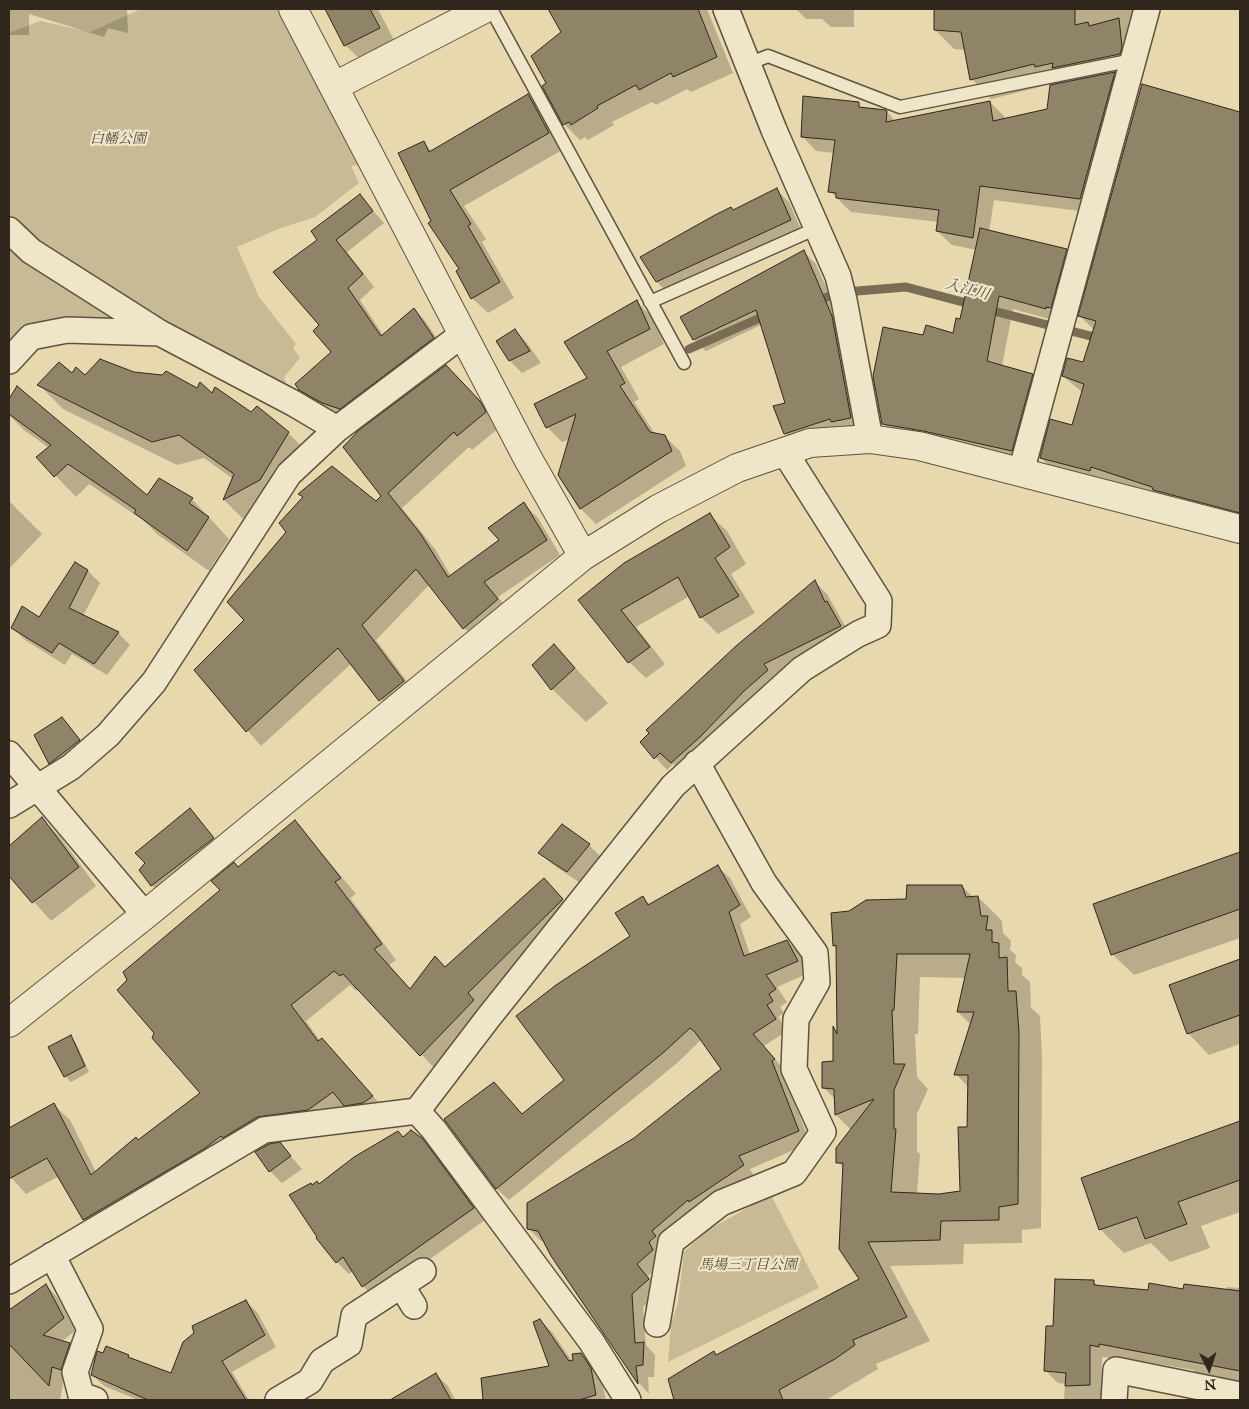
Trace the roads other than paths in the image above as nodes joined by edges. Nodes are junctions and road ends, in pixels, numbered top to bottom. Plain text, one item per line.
1 (294, 9) edge
2 (484, 9) edge
3 (491, 9) edge
4 (726, 9) edge
5 (1146, 9) edge
6 (1133, 60) junction
7 (748, 64) junction
8 (335, 86) junction
9 (817, 228) junction
10 (9, 230) edge
11 (650, 302) junction
12 (160, 332) junction
13 (463, 334) junction
14 (9, 361) edge
15 (684, 363) dead end
16 (337, 429) junction
17 (870, 439) junction
18 (784, 451) junction
19 (1021, 472) junction
20 (1240, 529) edge
21 (583, 556) junction
22 (9, 754) edge
23 (697, 763) junction
24 (37, 788) junction
25 (9, 806) edge
26 (145, 916) junction
27 (9, 1023) edge
28 (417, 1111) junction
29 (52, 1255) junction
30 (423, 1271) dead end
31 (9, 1281) edge
32 (657, 1324) dead end
33 (1240, 1395) edge
34 (95, 1400) edge
35 (278, 1400) edge
36 (628, 1400) edge
37 (1114, 1400) edge

1 - 8 street
2 - 8 street
3 - 11 lane
4 - 7 street
5 - 6 street
6 - 7 lane
6 - 19 street
7 - 9 street
8 - 13 street
9 - 11 lane
9 - 17 street
10 - 12 street
11 - 15 lane
12 - 14 street
12 - 16 street
13 - 16 street
13 - 21 street
16 - 24 street
17 - 18 street
17 - 19 street
18 - 21 street
18 - 23 street
19 - 20 street
21 - 26 street
22 - 24 street
23 - 28 street
23 - 32 street
24 - 25 street
24 - 26 street
26 - 27 street
28 - 29 street
28 - 36 street
29 - 31 street
29 - 34 street
30 - 35 street
33 - 37 street

